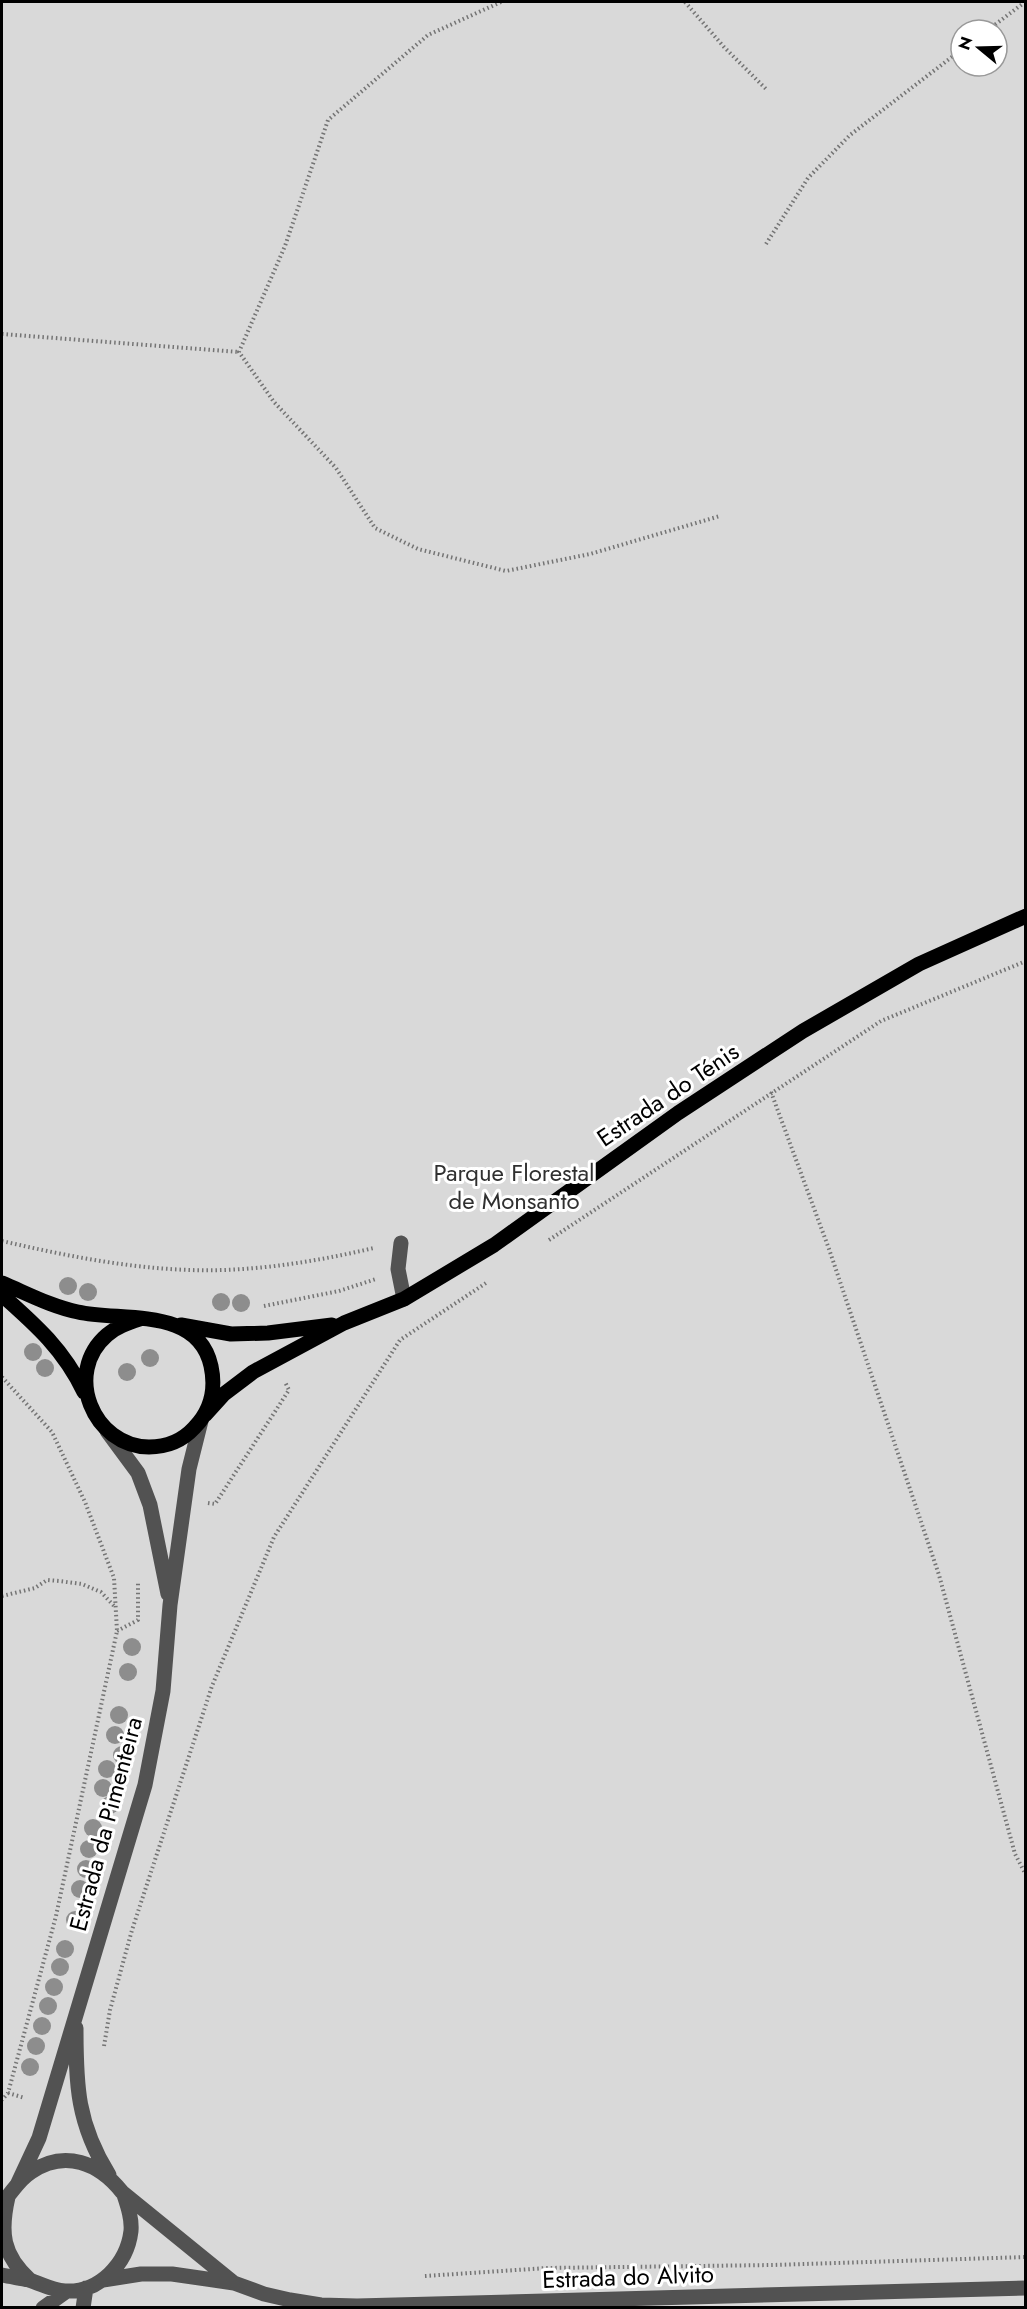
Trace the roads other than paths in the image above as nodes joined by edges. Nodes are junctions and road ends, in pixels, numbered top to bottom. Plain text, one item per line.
1 (1026, 916) edge
2 (401, 1243) road end
3 (2, 1283) edge
4 (2, 1295) edge
5 (404, 1299) junction
6 (140, 1319) junction
7 (174, 1323) junction
8 (344, 1323) junction
9 (88, 1400) junction
10 (203, 1418) junction
11 (107, 1431) junction
12 (170, 1605) junction
13 (75, 2016) junction
14 (110, 2177) junction
15 (18, 2183) junction
16 (123, 2192) junction
17 (5, 2200) edge
18 (2, 2275) edge
19 (103, 2280) junction
20 (31, 2281) junction
21 (234, 2283) junction
22 (86, 2288) junction
23 (1026, 2288) edge
24 (67, 2291) junction
25 (337, 2306) edge
26 (43, 2307) edge
27 (83, 2307) edge

1 - 5 main road, Estrada do Ténis
2 - 5 street
3 - 6 main road, Estrada da Pimenteira
4 - 9 main road, Estrada da Pimenteira
5 - 8 main road, Estrada do Ténis
6 - 7 main road, Estrada da Pimenteira
6 - 9 main road, Estrada da Pimenteira
7 - 8 main road, Estrada do Ténis
7 - 10 main road, Estrada da Pimenteira
8 - 10 main road, Estrada do Ténis
9 - 11 main road, Estrada da Pimenteira
10 - 11 main road, Estrada da Pimenteira
10 - 12 street, Estrada da Pimenteira
11 - 12 street, Estrada da Pimenteira
12 - 13 street, Estrada da Pimenteira
13 - 14 street, Estrada da Pimenteira
13 - 15 street, Estrada da Pimenteira
14 - 15 street, Estrada do Alvito
14 - 16 street, Estrada do Alvito
15 - 17 street, Estrada do Alvito
16 - 19 street, Estrada do Alvito
16 - 21 street, Estrada do Alvito
17 - 20 street, Estrada do Alvito
18 - 20 street, Estrada do Alvito
19 - 21 street, Estrada do Alvito
19 - 22 street, Estrada do Alvito
20 - 24 street, Estrada do Alvito
21 - 25 street, Estrada do Alvito
22 - 24 street, Estrada do Alvito
22 - 27 street
23 - 25 street, Estrada do Alvito
24 - 26 street

